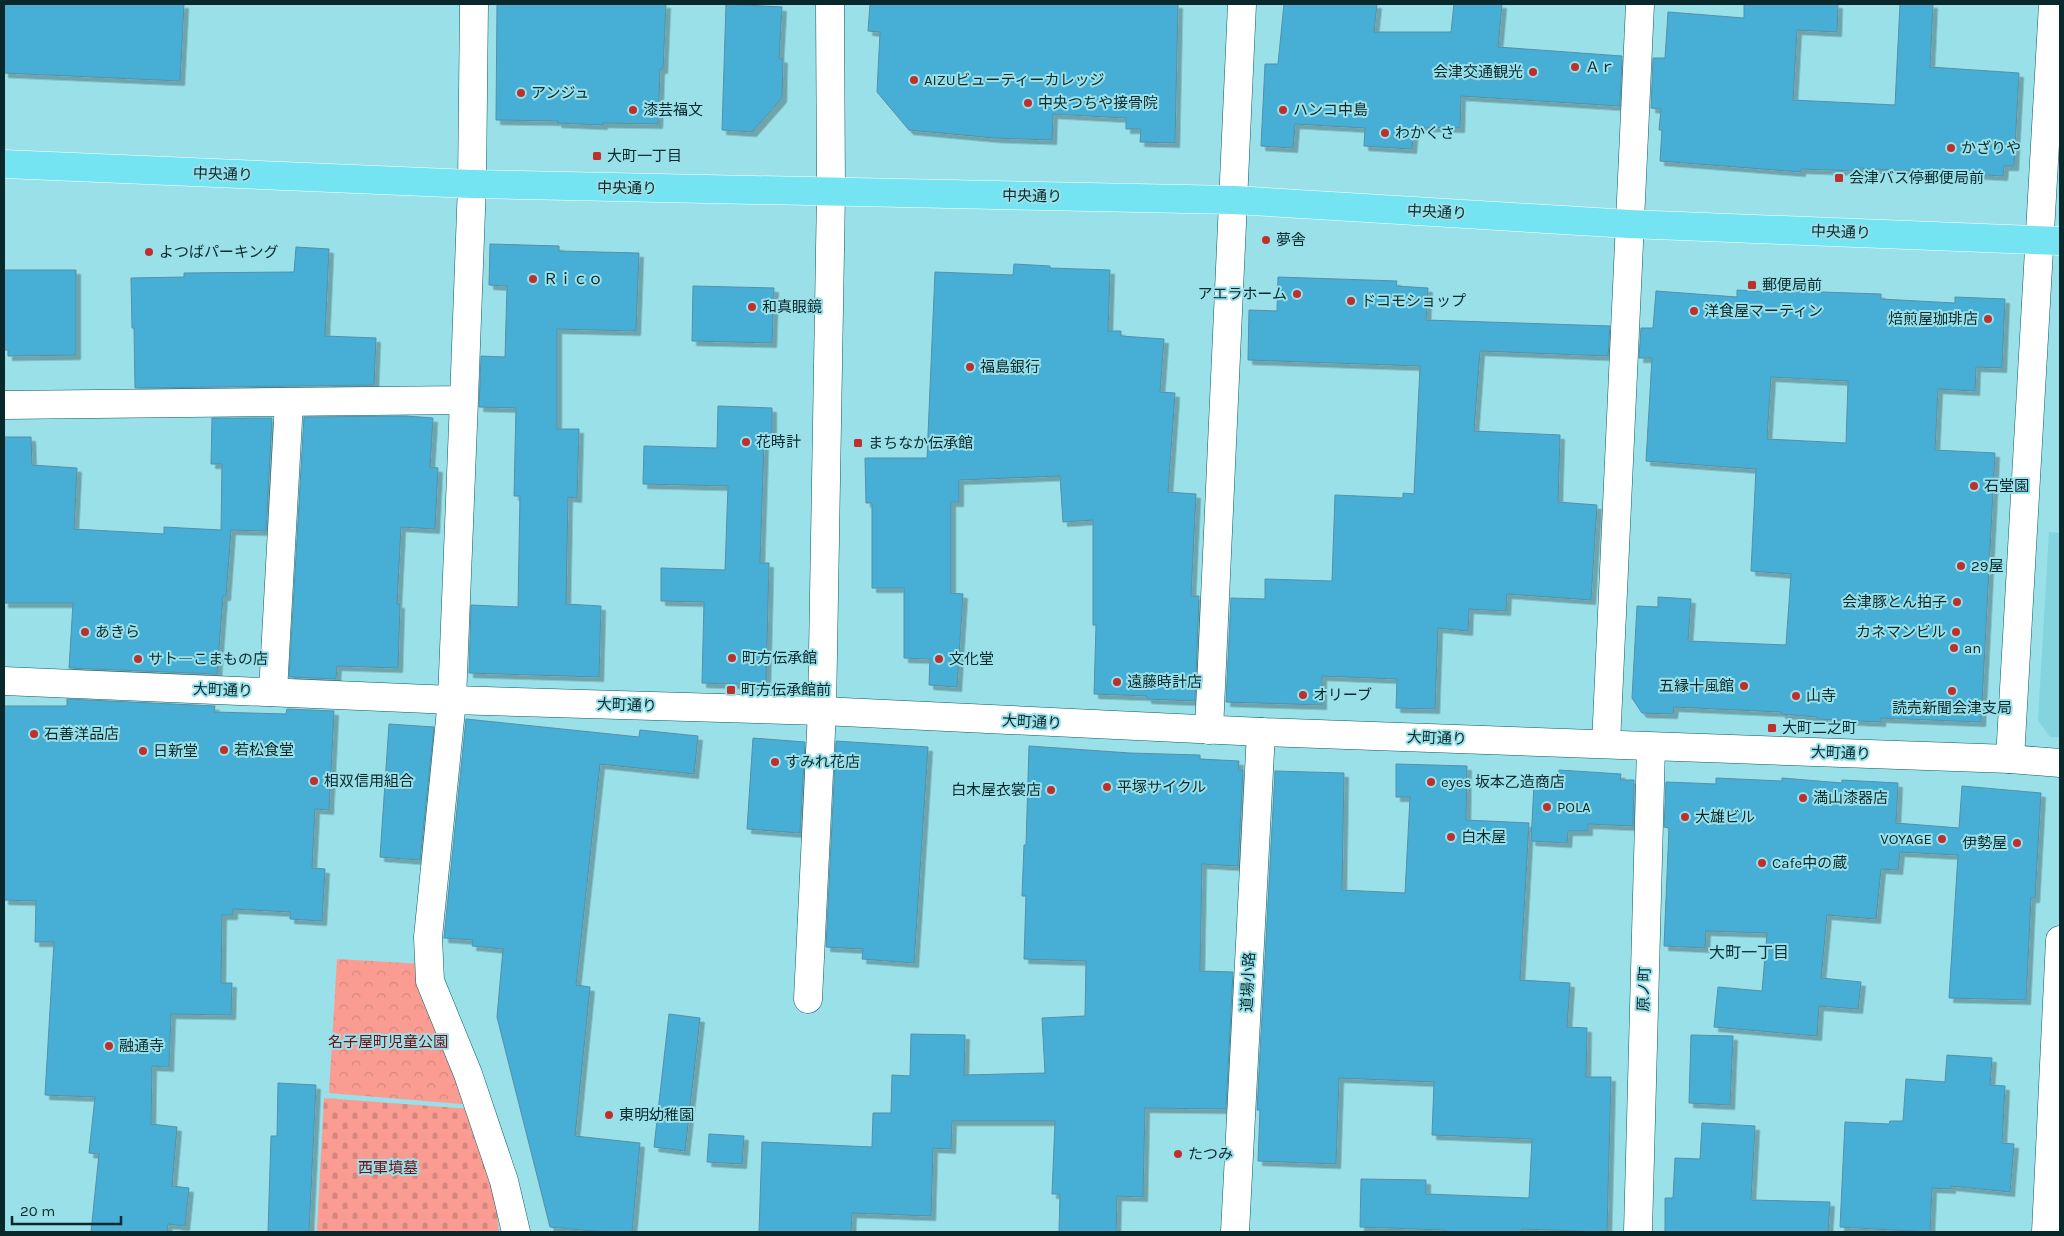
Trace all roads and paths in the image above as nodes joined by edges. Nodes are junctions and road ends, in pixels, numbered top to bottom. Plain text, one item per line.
1 (474, 4) edge
2 (830, 4) edge
3 (1242, 4) edge
4 (1640, 4) edge
5 (2053, 4) edge
6 (4, 164) edge
7 (472, 184) junction
8 (831, 193) junction
9 (1234, 200) junction
10 (1629, 224) junction
11 (2050, 240) edge
12 (464, 400) junction
13 (289, 402) junction
14 (4, 405) edge
15 (4, 681) edge
16 (273, 692) junction
17 (452, 700) junction
18 (822, 711) junction
19 (1209, 730) junction
20 (1261, 732) junction
21 (1606, 744) junction
22 (1651, 747) junction
23 (2010, 760) junction
24 (2060, 763) edge
25 (2060, 940) edge
26 (808, 999) dead end
27 (516, 1232) edge
28 (1235, 1232) edge
29 (1638, 1232) edge
30 (2046, 1232) edge

1 - 7 street
2 - 8 street
3 - 9 street
4 - 10 street
5 - 11 street
6 - 7 highway, 中央通り
7 - 8 highway, 中央通り
7 - 12 street
8 - 9 highway, 中央通り
8 - 18 street
9 - 10 highway, 中央通り
9 - 19 street
10 - 11 highway, 中央通り
10 - 21 street
11 - 23 street
12 - 13 street
12 - 17 street
13 - 14 street
13 - 16 street
15 - 16 street, 大町通り
16 - 17 street, 大町通り
17 - 18 street, 大町通り
17 - 27 street
18 - 19 street, 大町通り
18 - 26 street
19 - 20 street, 大町通り
20 - 21 street, 大町通り
20 - 28 street, 道場小路
21 - 22 street, 大町通り
22 - 23 street, 大町通り
22 - 29 street, 原ノ町
23 - 24 street, 大町通り
25 - 30 street

